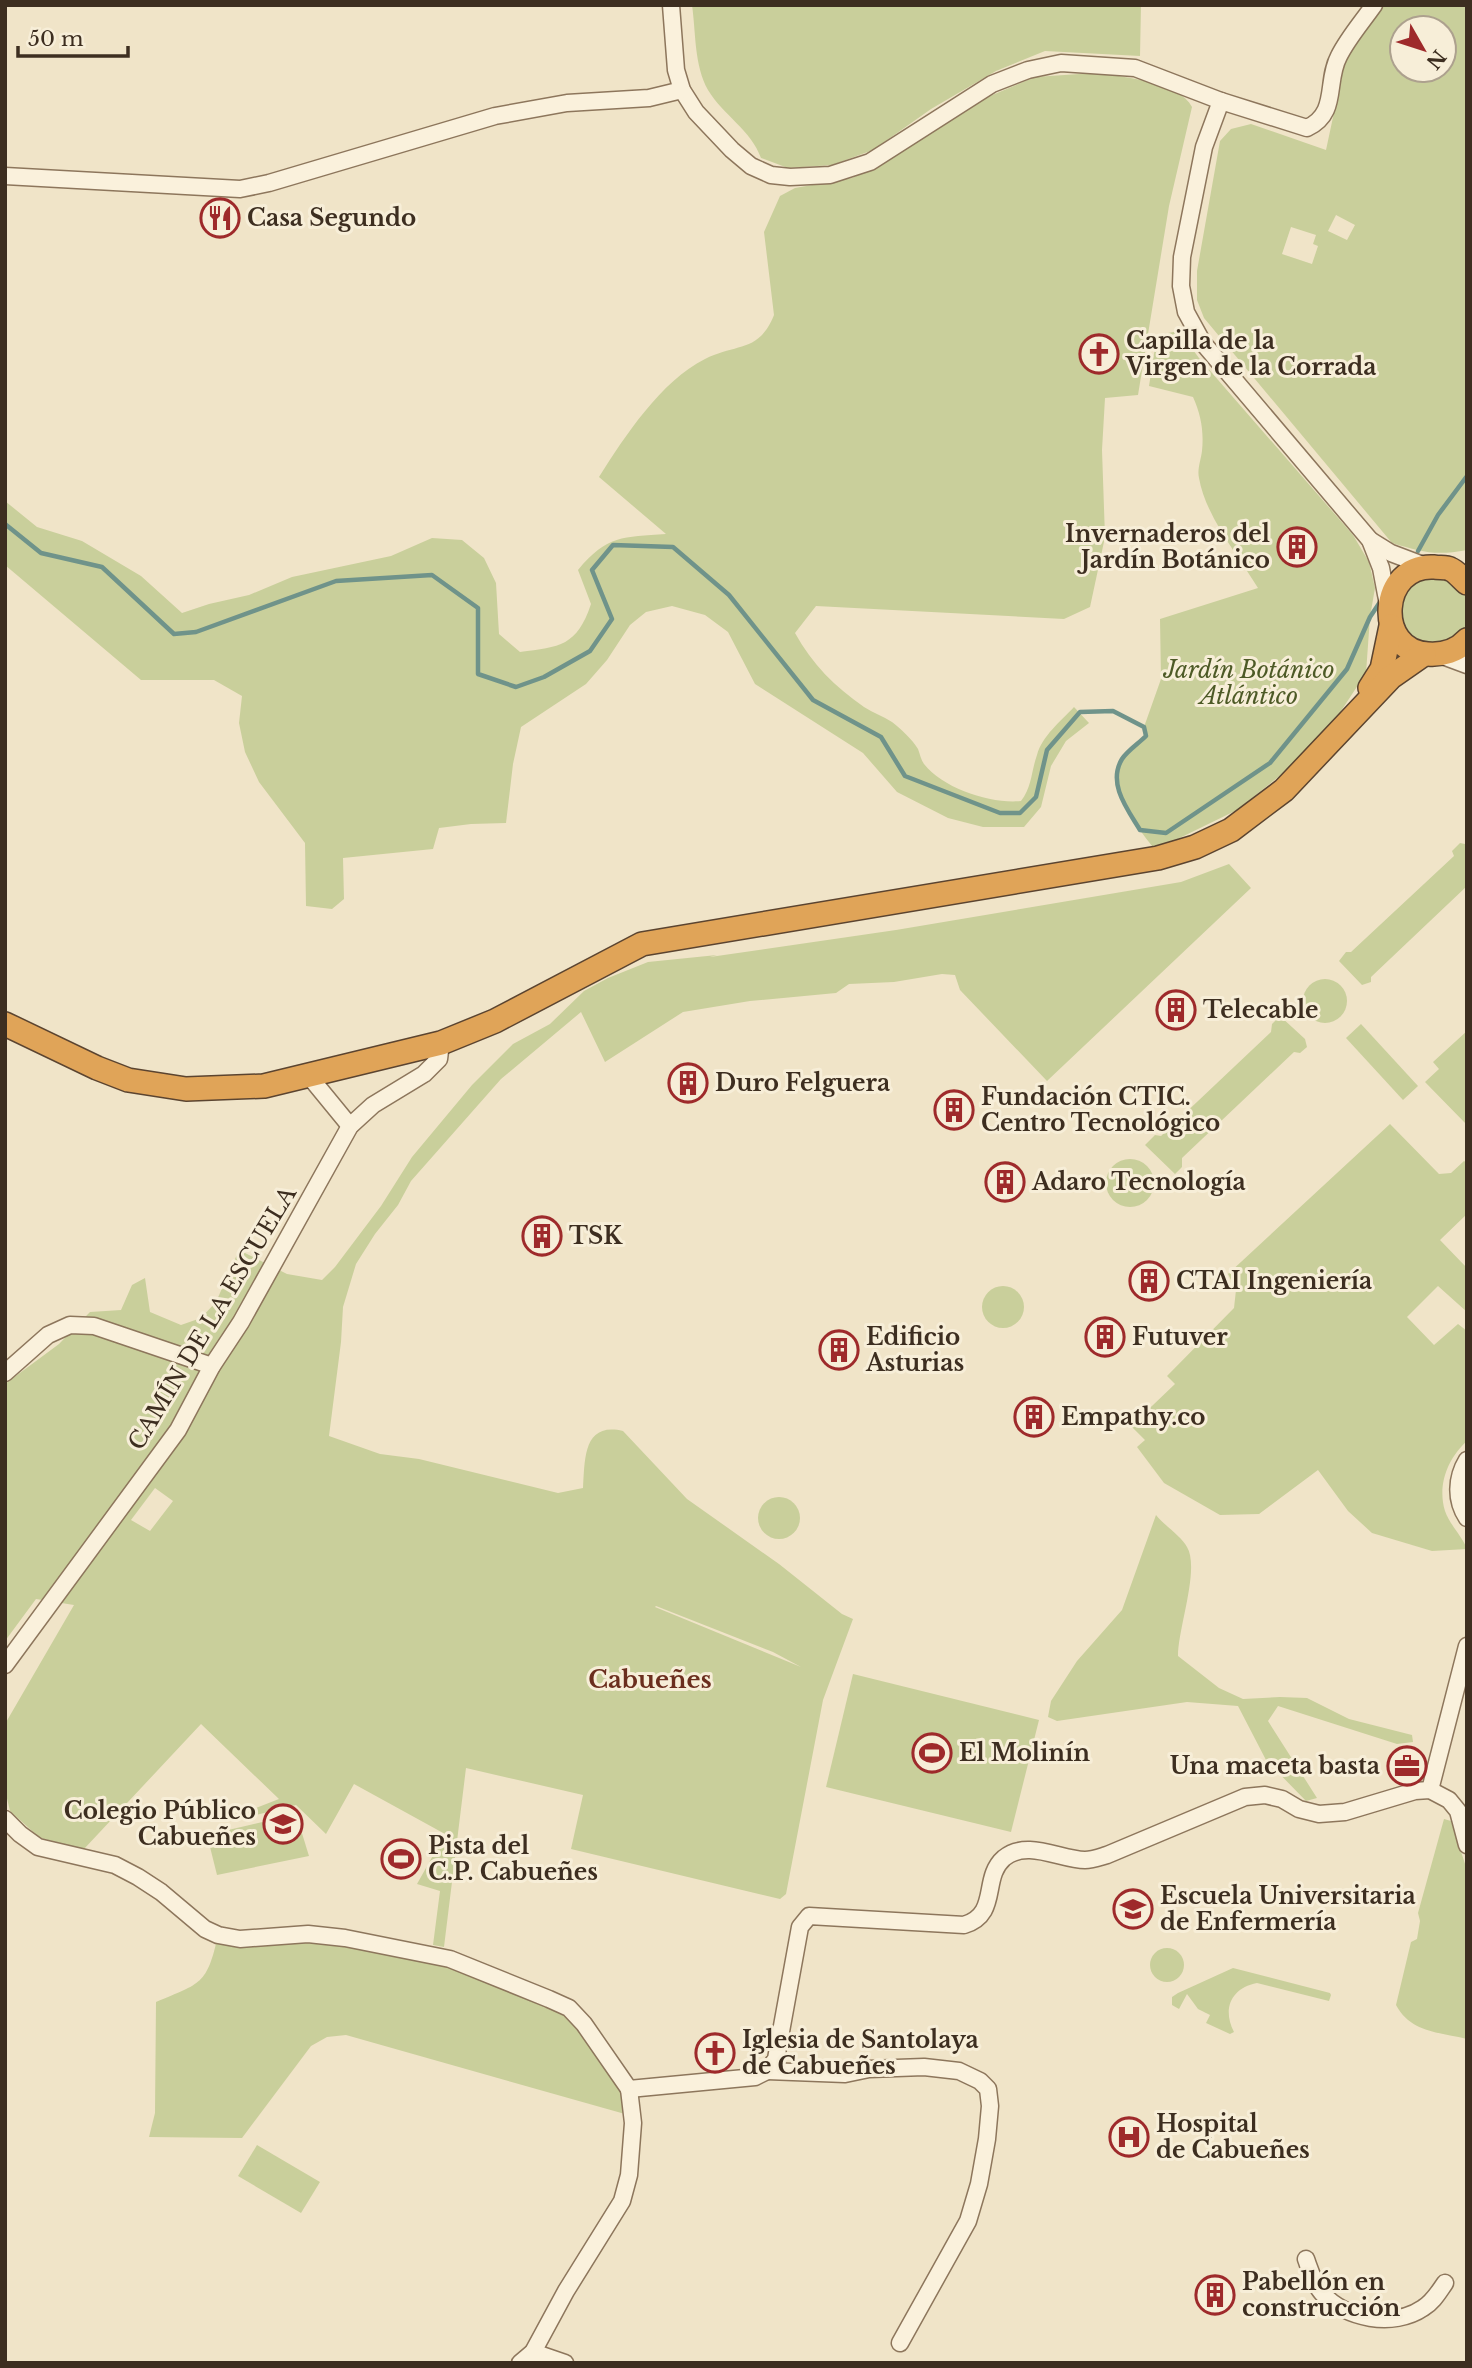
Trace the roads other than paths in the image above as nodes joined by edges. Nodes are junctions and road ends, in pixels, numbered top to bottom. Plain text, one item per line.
1 (671, 5) edge
2 (1374, 5) edge
3 (682, 90) junction
4 (1221, 101) junction
5 (5, 176) edge
6 (1370, 540) junction
7 (1428, 567) junction
8 (1461, 572) edge
9 (1390, 618) junction
10 (1467, 640) edge
11 (1432, 654) junction
12 (1467, 665) edge
13 (1357, 712) junction
14 (5, 1024) edge
15 (441, 1043) junction
16 (309, 1076) junction
17 (350, 1126) junction
18 (212, 1366) junction
19 (5, 1373) edge
20 (1467, 1460) edge
21 (1467, 1518) edge
22 (1467, 1646) edge
23 (5, 1665) edge
24 (1430, 1790) junction
25 (5, 1819) edge
26 (1467, 1845) edge
27 (767, 2071) junction
28 (629, 2089) junction
29 (1306, 2259) dead end
30 (1445, 2283) dead end
31 (901, 2343) dead end
32 (527, 2357) edge
33 (565, 2363) edge

1 - 3 street
2 - 4 street
3 - 4 street
3 - 5 street
4 - 6 street
6 - 7 street
6 - 9 street
7 - 8 highway
7 - 9 highway
9 - 11 highway
9 - 13 highway
10 - 11 highway
11 - 12 street
11 - 13 highway
13 - 15 highway
14 - 16 highway
15 - 16 highway
15 - 17 street, CAMÍN DE LA ESCUELA
16 - 17 street
17 - 18 street, CAMÍN DE LA ESCUELA
18 - 19 street
18 - 23 street, CAMÍN DE LA ESCUELA
20 - 21 street
22 - 24 street
24 - 26 street
24 - 27 street
25 - 28 street
27 - 28 street
27 - 31 street
28 - 32 street
29 - 30 street
32 - 33 street

